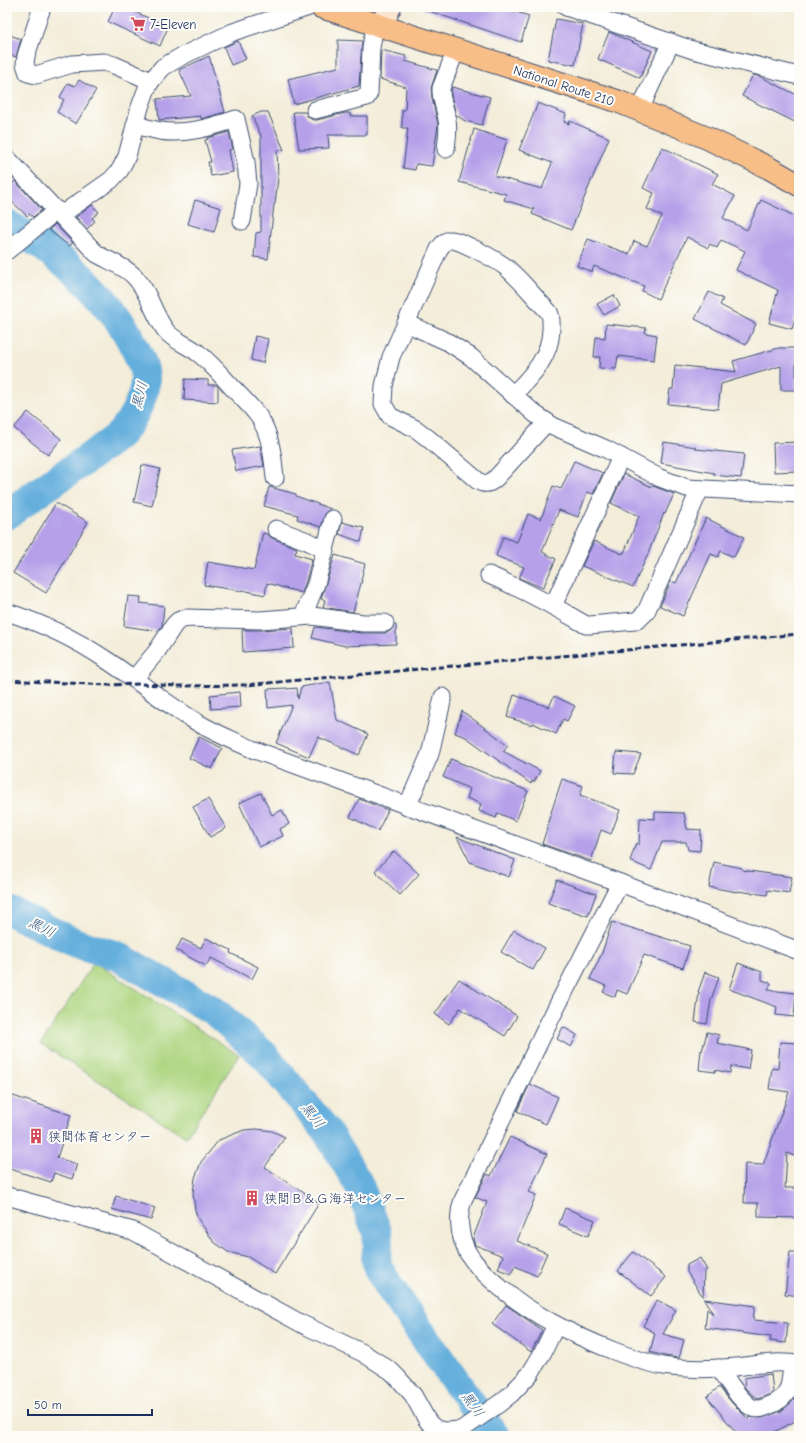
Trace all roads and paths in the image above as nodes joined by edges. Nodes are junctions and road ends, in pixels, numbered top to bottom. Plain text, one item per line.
1 (42, 7) edge
2 (309, 7) edge
3 (321, 7) edge
4 (566, 7) edge
5 (382, 19) edge
6 (671, 42) junction
7 (456, 50) junction
8 (799, 76) edge
9 (151, 81) junction
10 (315, 110) dead end
11 (641, 111) junction
12 (135, 125) junction
13 (446, 149) dead end
14 (7, 158) edge
15 (799, 185) edge
16 (57, 213) junction
17 (242, 221) dead end
18 (13, 246) edge
19 (406, 323) junction
20 (514, 395) junction
21 (547, 422) junction
22 (621, 457) junction
23 (276, 478) dead end
24 (700, 489) junction
25 (799, 494) edge
26 (333, 519) dead end
27 (276, 529) dead end
28 (325, 550) junction
29 (489, 575) dead end
30 (553, 606) junction
31 (7, 612) edge
32 (303, 616) junction
33 (385, 623) dead end
34 (134, 679) junction
35 (443, 697) dead end
36 (407, 806) junction
37 (620, 883) junction
38 (799, 951) edge
39 (7, 1196) edge
40 (556, 1325) junction
41 (796, 1364) edge
42 (718, 1368) junction

1 - 9 street
2 - 9 street
3 - 5 highway, National Route 210
4 - 6 street
5 - 7 highway, National Route 210
5 - 10 street
6 - 8 street
6 - 11 street
7 - 11 highway, National Route 210
7 - 13 street
9 - 12 street
11 - 15 highway, National Route 210
12 - 16 street
12 - 17 street
14 - 16 street
16 - 18 street
16 - 23 street
19 - 20 street
19 - 20 street
19 - 21 street
20 - 21 street
21 - 22 street
22 - 24 street
22 - 30 street
24 - 25 street
24 - 30 street
26 - 28 street
27 - 28 street
28 - 32 street
29 - 30 street
31 - 34 street
32 - 33 street
32 - 34 street
34 - 36 street
35 - 36 street
36 - 37 street
37 - 38 street
37 - 40 street
39 - 40 street
40 - 42 street
41 - 42 street
41 - 42 street

